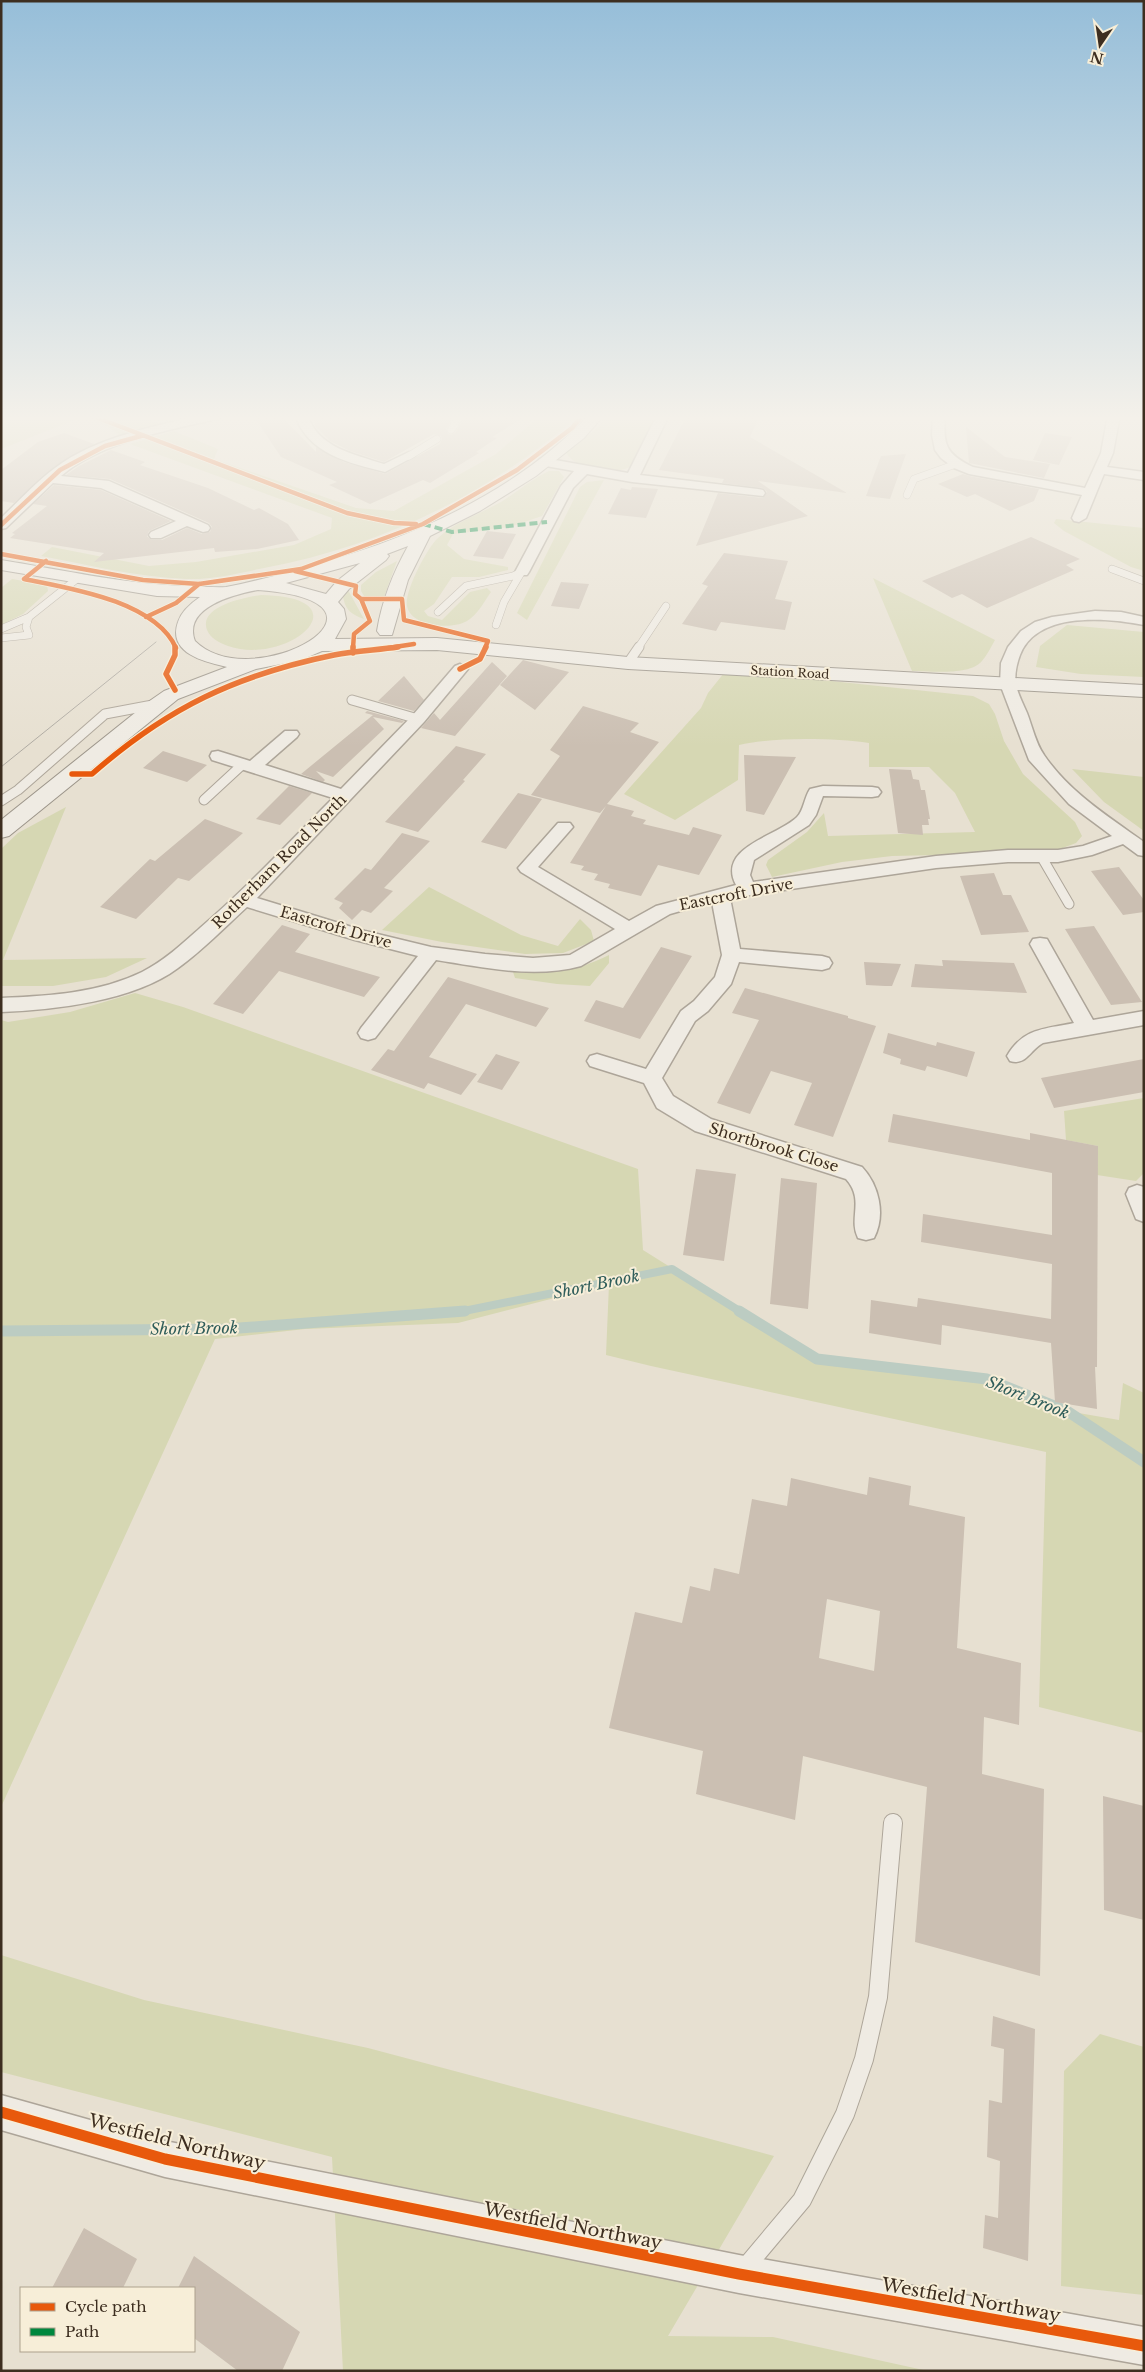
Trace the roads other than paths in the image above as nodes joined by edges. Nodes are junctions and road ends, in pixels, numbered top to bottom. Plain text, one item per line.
1 (177, 526) edge
2 (198, 526) edge
3 (436, 526) edge
4 (546, 526) edge
5 (203, 528) dead end
6 (424, 532) junction
7 (156, 535) dead end
8 (393, 546) junction
9 (1, 565) edge
10 (1112, 569) dead end
11 (522, 572) junction
12 (78, 578) junction
13 (1144, 581) edge
14 (101, 583) junction
15 (258, 585) junction
16 (228, 592) junction
17 (666, 606) dead end
18 (332, 611) junction
19 (438, 612) dead end
20 (29, 617) junction
21 (185, 620) junction
22 (1144, 621) edge
23 (496, 624) dead end
24 (1, 629) edge
25 (386, 631) junction
26 (1, 638) edge
27 (437, 644) junction
28 (320, 645) junction
29 (201, 654) junction
30 (628, 663) junction
31 (253, 664) junction
32 (460, 669) dead end
33 (1008, 684) junction
34 (1144, 691) edge
35 (164, 699) junction
36 (352, 700) dead end
37 (418, 719) junction
38 (291, 734) dead end
39 (218, 756) dead end
40 (248, 766) junction
41 (872, 792) dead end
42 (346, 796) junction
43 (204, 800) dead end
44 (1, 801) edge
45 (564, 826) dead end
46 (1, 831) edge
47 (1126, 837) junction
48 (1144, 851) edge
49 (1041, 856) junction
50 (747, 889) junction
51 (720, 895) junction
52 (244, 900) junction
53 (1069, 904) dead end
54 (628, 929) junction
55 (1040, 944) dead end
56 (431, 953) junction
57 (732, 955) junction
58 (822, 963) dead end
59 (1, 1005) edge
60 (1144, 1018) edge
61 (1087, 1028) junction
62 (368, 1033) dead end
63 (1017, 1056) dead end
64 (597, 1061) dead end
65 (651, 1078) junction
66 (866, 1231) dead end
67 (893, 1822) dead end
68 (1, 2112) edge
69 (739, 2274) junction
70 (1144, 2346) edge

1 - 7 street
2 - 5 street
3 - 6 main road
4 - 11 street
6 - 8 main road
6 - 25 main road
8 - 15 main road
8 - 18 main road
9 - 12 main road
10 - 13 lane
11 - 19 lane
11 - 23 lane
12 - 14 main road
12 - 20 lane
14 - 16 main road
14 - 21 main road
15 - 16 main road
15 - 18 main road, Station Road
16 - 21 main road
17 - 30 lane
18 - 25 main road, Station Road
18 - 28 main road
20 - 24 lane
20 - 26 lane
21 - 29 main road
22 - 33 street
25 - 27 main road, Station Road
27 - 28 main road, Station Road
27 - 30 main road, Station Road
28 - 31 main road
29 - 31 main road
29 - 35 main road
30 - 33 main road, Station Road
31 - 35 main road
32 - 37 street, Rotherham Road North
33 - 34 main road, Station Road
33 - 47 street
35 - 44 lane
35 - 46 main road
36 - 37 lane
37 - 42 street, Rotherham Road North
38 - 40 street
39 - 40 street
40 - 42 street
40 - 43 lane
41 - 50 street
42 - 52 street, Rotherham Road North
45 - 54 street
47 - 48 street
47 - 49 street, Eastcroft Drive
49 - 50 street, Eastcroft Drive
49 - 53 lane
50 - 51 street, Eastcroft Drive
51 - 54 street, Eastcroft Drive
51 - 57 street
52 - 56 street, Eastcroft Drive
52 - 59 street, Rotherham Road North
54 - 56 street, Eastcroft Drive
55 - 61 street
56 - 62 street
57 - 58 street
57 - 65 street
60 - 61 street
61 - 63 street
64 - 65 street
65 - 66 street, Shortbrook Close
67 - 69 lane
68 - 69 street, Westfield Northway
69 - 70 street, Westfield Northway

